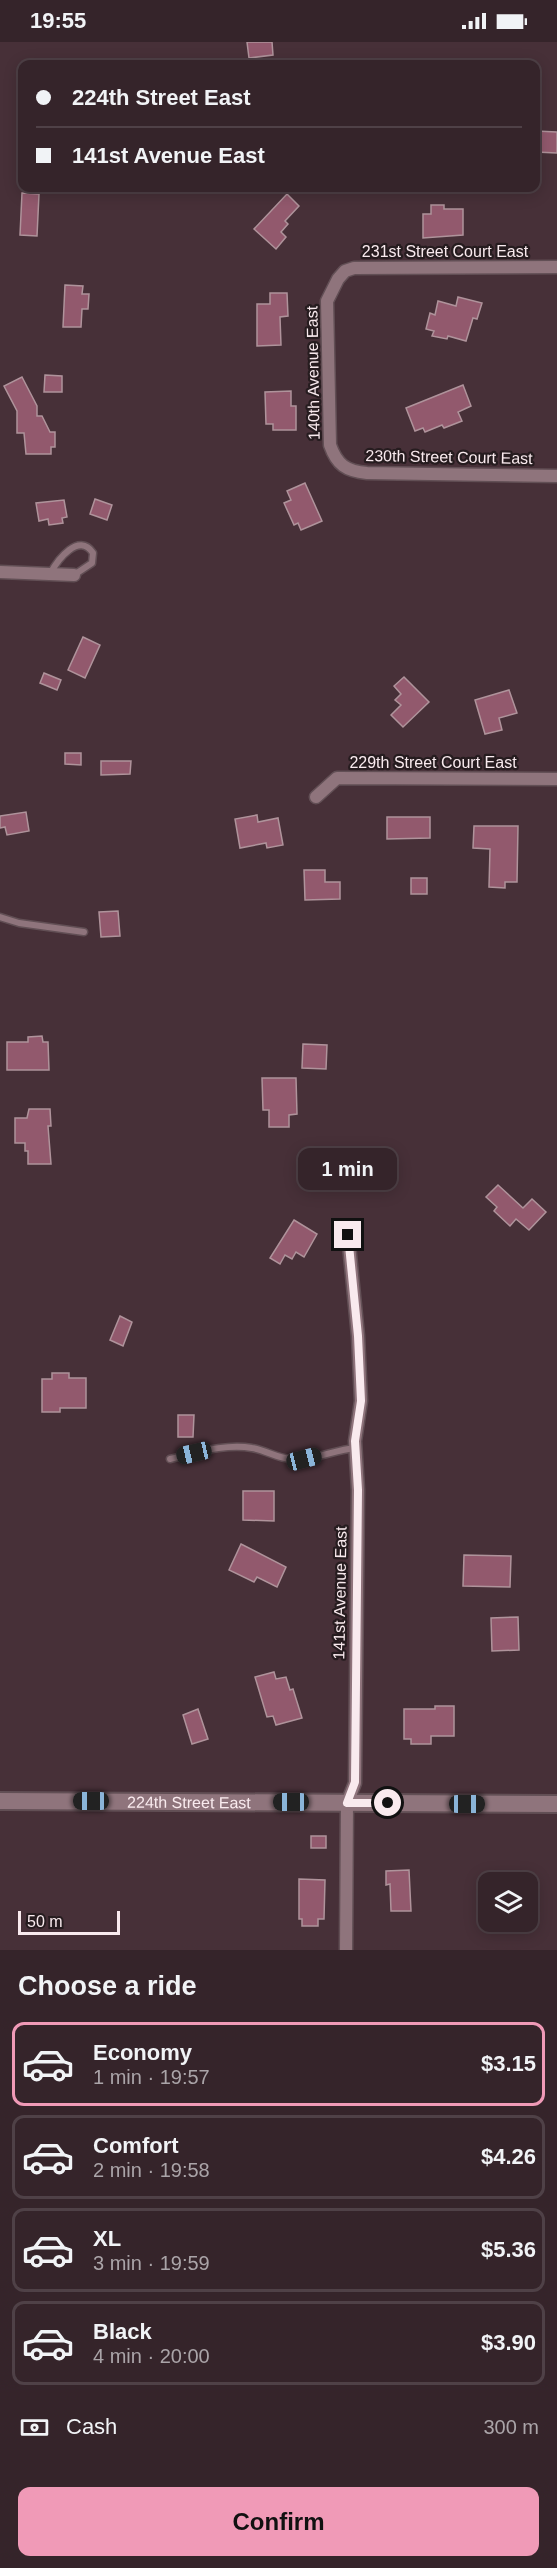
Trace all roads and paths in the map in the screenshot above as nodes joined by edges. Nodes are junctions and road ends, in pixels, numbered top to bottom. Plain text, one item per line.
1 (557, 267) edge
2 (338, 279) joint
3 (341, 466) joint
4 (557, 476) edge
5 (0, 572) edge
6 (50, 574) junction
7 (74, 575) joint
8 (557, 779) edge
9 (316, 797) dead end
10 (0, 917) edge
11 (84, 932) dead end
12 (348, 1235) dead end
13 (355, 1448) junction
14 (170, 1459) dead end
15 (0, 1801) edge
16 (347, 1803) junction
17 (557, 1804) edge
18 (346, 1950) edge

1 - 2 street, 231st Street Court East
2 - 3 street, 140th Avenue East
3 - 4 street, 230th Street Court East
5 - 6 street
6 - 7 street
6 - 7 lane
8 - 9 street, 229th Street Court East
10 - 11 lane
12 - 13 street, 141st Avenue East
13 - 14 lane
13 - 16 street, 141st Avenue East
15 - 16 street, 224th Street East
16 - 17 street, 224th Street East
16 - 18 street, 141st Avenue East

